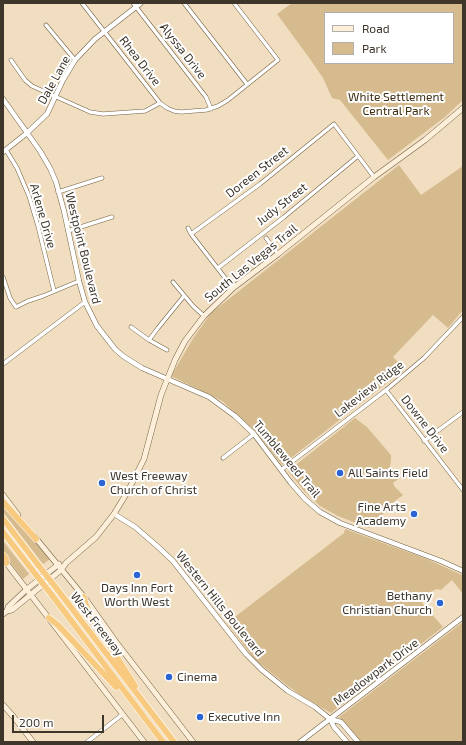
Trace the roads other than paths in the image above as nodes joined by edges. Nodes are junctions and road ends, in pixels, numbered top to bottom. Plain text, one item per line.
1 (82, 3) edge
2 (141, 3) edge
3 (184, 3) edge
4 (234, 3) edge
5 (134, 5) edge
6 (46, 25) dead end
7 (104, 32) junction
8 (11, 60) dead end
9 (75, 60) junction
10 (247, 84) junction
11 (54, 96) junction
12 (3, 99) edge
13 (160, 103) junction
14 (463, 108) edge
15 (211, 109) junction
16 (28, 133) junction
17 (4, 151) edge
18 (358, 156) junction
19 (374, 177) junction
20 (102, 178) dead end
21 (58, 192) junction
22 (112, 217) dead end
23 (188, 228) dead end
24 (68, 231) junction
25 (191, 234) junction
26 (266, 238) dead end
27 (278, 254) junction
28 (218, 268) junction
29 (3, 277) edge
30 (79, 281) junction
31 (173, 282) dead end
32 (233, 288) junction
33 (54, 291) junction
34 (184, 296) junction
35 (85, 302) junction
36 (204, 316) junction
37 (463, 316) edge
38 (132, 327) dead end
39 (149, 340) junction
40 (167, 350) dead end
41 (3, 364) edge
42 (167, 378) junction
43 (386, 390) junction
44 (463, 412) edge
45 (254, 434) junction
46 (424, 441) junction
47 (223, 458) dead end
48 (281, 470) junction
49 (462, 487) edge
50 (3, 495) edge
51 (3, 502) edge
52 (114, 514) junction
53 (3, 519) edge
54 (3, 532) edge
55 (36, 539) junction
56 (3, 555) edge
57 (4, 561) edge
58 (66, 563) junction
59 (57, 565) junction
60 (62, 570) junction
61 (463, 571) edge
62 (26, 589) junction
63 (31, 595) junction
64 (84, 597) junction
65 (5, 612) edge
66 (463, 617) edge
67 (49, 618) junction
68 (141, 698) junction
69 (3, 705) edge
70 (134, 705) junction
71 (123, 714) junction
72 (330, 719) junction
73 (33, 742) edge
74 (87, 742) edge
75 (144, 742) edge
76 (163, 742) edge
77 (174, 742) edge
78 (193, 742) edge
79 (300, 742) edge
80 (347, 742) edge
81 (358, 742) edge

1 - 7 street, Rhea Drive
2 - 5 street, Dale Lane
3 - 10 street
4 - 10 street
5 - 7 street, Dale Lane
5 - 15 street, Alyssa Drive
6 - 9 street
7 - 9 street, Dale Lane
7 - 13 street, Rhea Drive
8 - 11 street
9 - 11 street, Dale Lane
10 - 15 street
11 - 13 street
11 - 16 street, Dale Lane
12 - 16 street, Westpoint Boulevard
13 - 15 street
14 - 19 main road, South Las Vegas Trail
16 - 17 street, Dale Lane
16 - 21 street, Westpoint Boulevard
17 - 33 street, Arlene Drive
18 - 19 street
18 - 25 street, Doreen Street
18 - 28 street, Judy Street
19 - 27 main road, South Las Vegas Trail
20 - 21 street
21 - 24 street, Westpoint Boulevard
22 - 24 street
23 - 25 street
24 - 30 street, Westpoint Boulevard
25 - 28 street
26 - 27 street
27 - 32 main road, South Las Vegas Trail
28 - 32 street
29 - 33 street
30 - 33 street
30 - 35 street, Westpoint Boulevard
31 - 34 street
32 - 36 main road, South Las Vegas Trail
34 - 36 street
34 - 39 street
35 - 41 street
35 - 42 street, Westpoint Boulevard
36 - 42 main road, South Las Vegas Trail
37 - 43 street, Lakeview Ridge
38 - 39 street
39 - 40 street
42 - 45 street, Tumbleweed Trail
42 - 52 main road, South Las Vegas Trail
43 - 46 street, Downe Drive
43 - 48 street, Lakeview Ridge
44 - 46 street
45 - 47 street
45 - 48 street, Tumbleweed Trail
46 - 49 street, Downe Drive
48 - 61 street, Tumbleweed Trail
50 - 55 main road
51 - 55 highway
52 - 58 main road, South Las Vegas Trail
52 - 72 street, Western Hills Boulevard
53 - 68 highway, West Freeway, bridge
54 - 70 highway, West Freeway, bridge
55 - 59 main road
56 - 57 highway
57 - 62 main road
58 - 59 main road, South Las Vegas Trail
58 - 60 main road, South Las Vegas Trail
59 - 60 main road, West Freeway
59 - 62 main road
60 - 63 main road
60 - 64 main road, West Freeway
62 - 63 main road
62 - 65 main road
63 - 65 main road
63 - 67 main road
64 - 68 highway
64 - 78 main road, West Freeway
66 - 72 street, Meadowpark Drive
67 - 70 highway
67 - 71 main road
68 - 77 highway, West Freeway
69 - 73 main road
70 - 76 highway, West Freeway
71 - 74 street
71 - 75 main road
72 - 79 street, Meadowpark Drive
72 - 80 street, Western Hills Boulevard
72 - 81 street, Western Hills Boulevard

